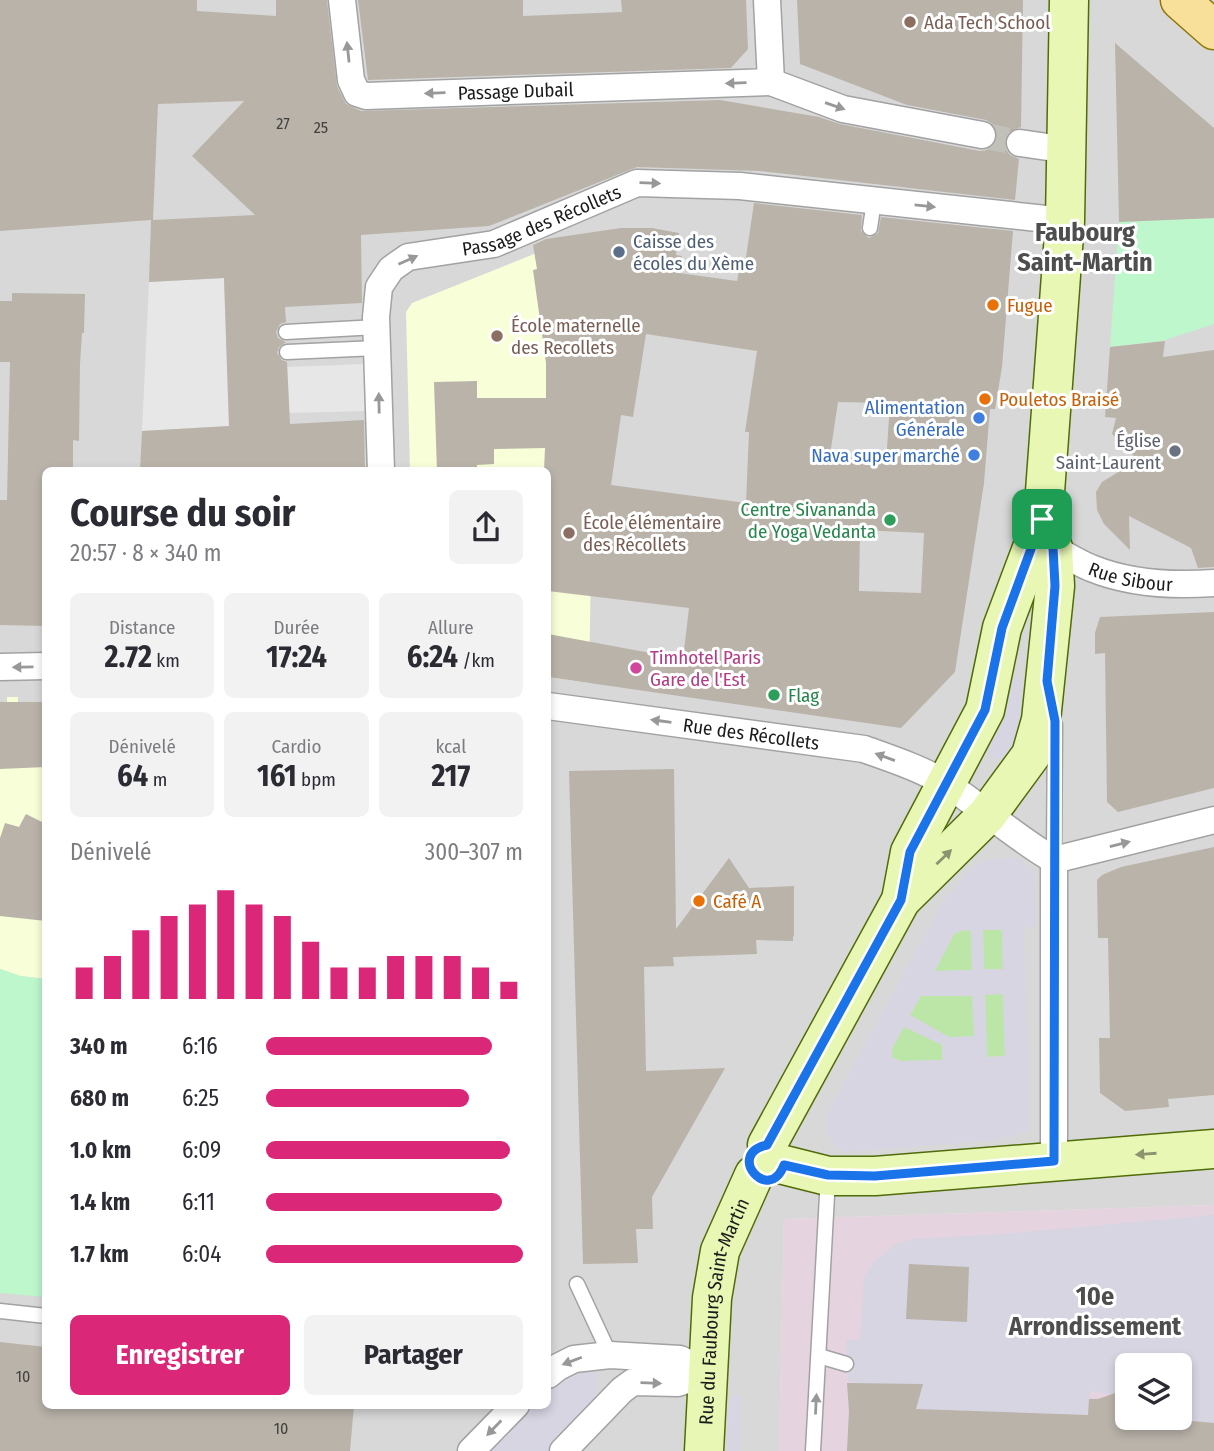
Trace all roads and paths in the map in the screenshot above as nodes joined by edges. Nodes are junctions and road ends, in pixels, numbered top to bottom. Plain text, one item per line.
1 (342, 0) edge
2 (767, 0) edge
3 (1069, 0) edge
4 (1180, 0) edge
5 (1214, 30) edge
6 (771, 82) junction
7 (982, 135) tunnel mouth
8 (1020, 142) tunnel mouth
9 (1068, 150) junction
10 (874, 201) junction
11 (1065, 221) junction
12 (870, 228) dead end
13 (286, 331) dead end
14 (377, 337) junction
15 (287, 352) dead end
16 (380, 467) edge
17 (1048, 534) junction
18 (1214, 583) edge
19 (42, 666) edge
20 (0, 667) edge
21 (1047, 681) junction
22 (551, 706) edge
23 (947, 785) junction
24 (987, 815) junction
25 (1214, 820) edge
26 (1054, 860) junction
27 (901, 900) junction
28 (1214, 1149) edge
29 (768, 1161) junction
30 (1054, 1161) junction
31 (828, 1175) junction
32 (578, 1284) dead end
33 (0, 1311) edge
34 (42, 1316) edge
35 (610, 1355) junction
36 (819, 1356) junction
37 (846, 1364) dead end
38 (551, 1373) edge
39 (709, 1374) junction
40 (608, 1405) junction
41 (512, 1409) edge
42 (471, 1451) edge
43 (563, 1451) edge
44 (704, 1451) edge
45 (813, 1451) edge

6 -> 1 street, Passage Dubail
2 - 6 street
3 - 9 main road, Rue du Faubourg Saint-Martin
4 - 5 main road
6 -> 7 street, Passage Dubail
8 - 9 street
9 - 11 main road, Rue du Faubourg Saint-Martin
10 -> 11 street, Passage des Récollets
10 - 12 lane
14 -> 10 street, Passage des Récollets
11 - 17 main road, Rue du Faubourg Saint-Martin
13 - 14 lane
14 - 15 lane
16 -> 14 street, Passage des Récollets
17 - 18 street, Rue Sibour
17 - 21 main road, Rue du Faubourg Saint-Martin
17 - 23 main road, Rue du Faubourg Saint-Martin
19 -> 20 street
21 - 24 main road, Rue du Faubourg Saint-Martin
21 - 26 lane, Rue du Faubourg Saint-Martin
23 -> 22 street, Rue des Récollets
23 - 24 street, Rue des Récollets
23 - 27 main road, Rue du Faubourg Saint-Martin
24 - 26 street, Rue des Récollets
27 -> 24 main road, Rue du Faubourg Saint-Martin
26 -> 25 street
26 - 30 street, Rue du Faubourg Saint-Martin
27 - 29 main road, Rue du Faubourg Saint-Martin
28 -> 30 main road
29 - 31 main road
29 - 39 main road, Rue du Faubourg Saint-Martin
30 - 31 main road
31 - 36 lane
32 - 35 lane
33 - 34 lane
35 -> 38 street
35 - 39 street
35 - 40 street
36 - 37 lane
45 -> 36 lane
40 -> 39 street
39 - 44 main road, Rue du Faubourg Saint-Martin
40 - 43 street
41 -> 42 street

